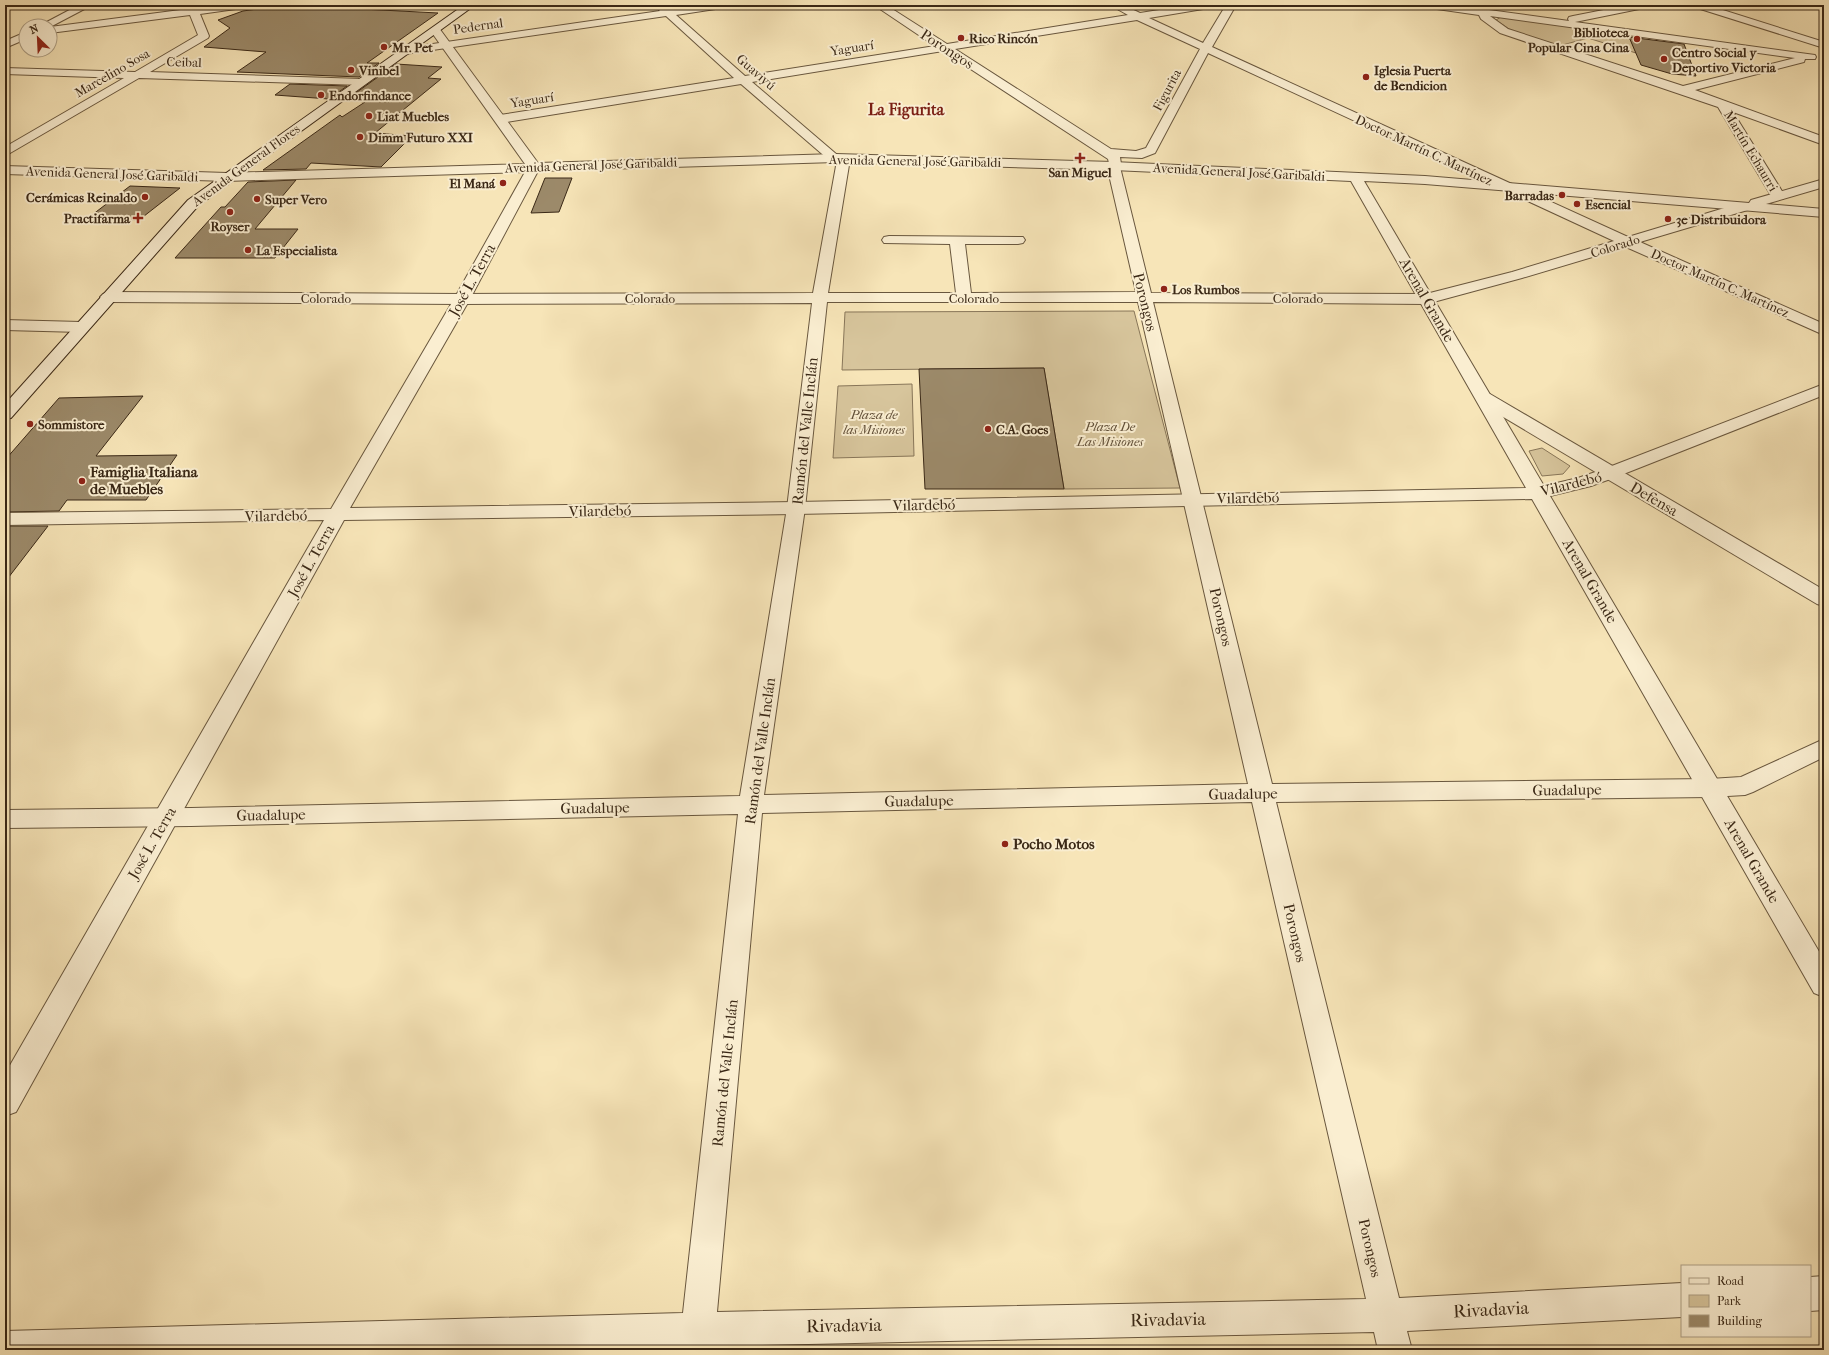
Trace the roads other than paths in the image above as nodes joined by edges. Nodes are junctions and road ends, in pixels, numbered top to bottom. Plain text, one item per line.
1 (87, 5) edge
2 (243, 5) edge
3 (470, 5) edge
4 (722, 5) edge
5 (879, 5) edge
6 (1115, 5) edge
7 (1209, 5) edge
8 (1231, 5) edge
9 (1430, 5) edge
10 (1644, 5) edge
11 (1697, 5) edge
12 (192, 8) edge
13 (663, 9) edge
14 (1484, 13) junction
15 (1138, 16) junction
16 (58, 19) edge
17 (1557, 23) junction
18 (58, 29) edge
19 (435, 30) junction
20 (18, 38) edge
21 (5, 44) edge
22 (445, 45) junction
23 (1824, 45) edge
24 (945, 47) junction
25 (1205, 49) junction
26 (405, 51) junction
27 (1824, 54) edge
28 (1811, 57) junction
29 (5, 71) edge
30 (137, 74) junction
31 (742, 79) junction
32 (362, 82) junction
33 (1683, 90) junction
34 (1723, 105) junction
35 (500, 119) junction
36 (1824, 141) edge
37 (5, 152) edge
38 (836, 158) junction
39 (1111, 159) junction
40 (534, 167) junction
41 (5, 170) edge
42 (1355, 177) junction
43 (226, 178) junction
44 (1824, 182) edge
45 (1501, 186) junction
46 (1778, 196) junction
47 (1746, 206) junction
48 (1824, 213) edge
49 (889, 240) dead end
50 (957, 240) junction
51 (1018, 240) dead end
52 (1627, 242) junction
53 (108, 297) junction
54 (820, 297) junction
55 (1144, 297) junction
56 (964, 298) junction
57 (462, 299) junction
58 (1426, 299) junction
59 (5, 325) edge
60 (81, 326) junction
61 (1824, 330) edge
62 (1824, 389) edge
63 (1484, 398) junction
64 (5, 414) edge
65 (1610, 473) junction
66 (1539, 493) junction
67 (1193, 499) junction
68 (796, 508) junction
69 (337, 515) junction
70 (5, 519) edge
71 (1824, 599) edge
72 (1824, 747) edge
73 (1710, 788) junction
74 (1261, 793) junction
75 (752, 804) junction
76 (168, 817) junction
77 (5, 819) edge
78 (1817, 967) edge
79 (1824, 985) edge
80 (5, 1102) edge
81 (1824, 1293) edge
82 (1811, 1294) edge
83 (1681, 1300) edge
84 (1386, 1315) junction
85 (698, 1340) edge
86 (5, 1348) edge
87 (1395, 1350) edge

1 - 16 street
2 - 12 street
3 - 19 street, Avenida General Flores
4 - 13 street, Pedernal
5 - 24 street, Porongos
6 - 15 street, Doctor Martín C. Martínez
7 - 15 street, Yaguarí
8 - 25 street, Figurita
9 - 14 street
10 - 17 street
11 - 23 street
12 - 18 street
12 - 30 street, Marcelino Sosa
13 - 22 street, Pedernal
13 - 31 street, Guaviyú
14 - 17 street
14 - 33 street
15 - 24 street, Yaguarí
15 - 25 street, Doctor Martín C. Martínez
17 - 28 street
19 - 22 street
19 - 26 street, Avenida General Flores
20 - 21 street
22 - 26 street, Pedernal
22 - 35 street
24 - 31 street, Yaguarí
24 - 39 street, Porongos
25 - 39 street, Figurita
25 - 45 street, Doctor Martín C. Martínez
26 - 32 street, Avenida General Flores
27 - 28 street
28 - 33 street
29 - 30 street, Ceibal
30 - 32 street, Ceibal
30 - 37 street, Marcelino Sosa
31 - 35 street, Yaguarí
31 - 38 street, Guaviyú
32 - 43 street, Avenida General Flores
33 - 34 street
34 - 36 street
34 - 46 street, Martín Echaurri
35 - 40 street
38 - 39 street, Avenida General José Garibaldi
38 - 40 street, Avenida General José Garibaldi
38 - 54 street, Ramón del Valle Inclán
39 - 42 street, Avenida General José Garibaldi
39 - 55 street, Porongos
40 - 43 street, Avenida General José Garibaldi
40 - 57 street, José L. Terra
41 - 43 street, Avenida General José Garibaldi
42 - 45 street, Avenida General José Garibaldi
42 - 58 street, Arenal Grande
43 - 53 street, Avenida General Flores
44 - 46 street, Colorado
45 - 47 street, Avenida General José Garibaldi
45 - 52 street, Doctor Martín C. Martínez
46 - 47 street, Colorado
47 - 48 street, Avenida General José Garibaldi
47 - 52 street, Colorado
49 - 50 street
50 - 51 street
50 - 56 street
52 - 58 street, Colorado
52 - 61 street, Doctor Martín C. Martínez
53 - 57 street, Colorado
53 - 60 street, Avenida General Flores
54 - 56 street, Colorado
54 - 57 street, Colorado
54 - 68 street, Ramón del Valle Inclán
55 - 56 street, Colorado
55 - 58 street, Colorado
55 - 67 street, Porongos
57 - 69 street, José L. Terra
58 - 63 street, Arenal Grande
59 - 60 street
60 - 64 street, Avenida General Flores
62 - 65 street, Vilardebó
63 - 65 street, Defensa
63 - 66 street, Arenal Grande
65 - 66 street, Vilardebó
65 - 71 street, Defensa
66 - 67 street, Vilardebó
66 - 73 street, Arenal Grande
67 - 68 street, Vilardebó
67 - 74 street, Porongos
68 - 69 street, Vilardebó
68 - 75 street, Ramón del Valle Inclán
69 - 70 street, Vilardebó
69 - 76 street, José L. Terra
72 - 73 street, Guadalupe
73 - 74 street, Guadalupe
73 - 78 street, Arenal Grande
74 - 75 street, Guadalupe
74 - 84 street, Porongos
75 - 76 street, Guadalupe
75 - 85 street, Ramón del Valle Inclán
76 - 77 street, Guadalupe
76 - 80 street, José L. Terra
78 - 79 street, Arenal Grande
81 - 82 street
83 - 84 street, Rivadavia
84 - 85 street, Rivadavia
84 - 87 street, Porongos
85 - 86 street, Rivadavia

